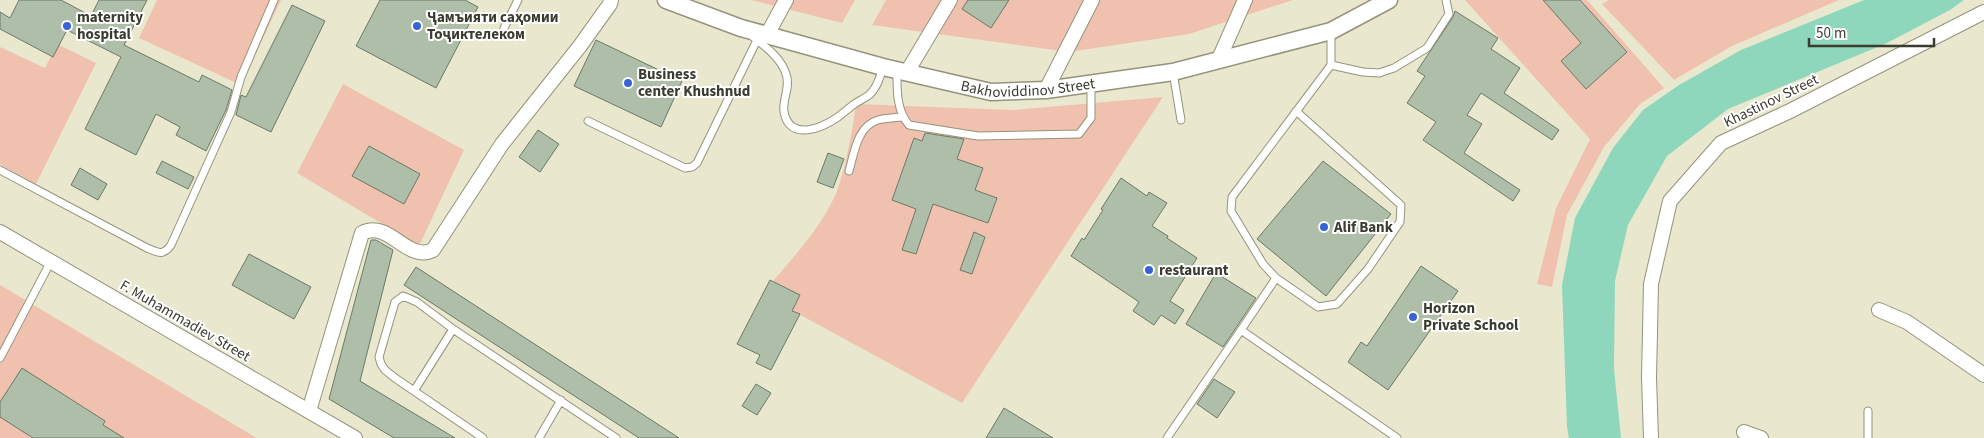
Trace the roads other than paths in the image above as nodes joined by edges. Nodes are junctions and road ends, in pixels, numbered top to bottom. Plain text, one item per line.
1 (274, 0) edge
2 (518, 0) edge
3 (611, 0) edge
4 (666, 0) edge
5 (786, 0) edge
6 (950, 0) edge
7 (1092, 0) edge
8 (1245, 0) edge
9 (1389, 0) edge
10 (1446, 0) edge
11 (1984, 12) edge
12 (504, 28) dead end
13 (1330, 31) junction
14 (762, 38) junction
15 (1218, 61) junction
16 (1331, 65) junction
17 (896, 70) junction
18 (1173, 72) junction
19 (1091, 85) junction
20 (1046, 90) junction
21 (1296, 111) junction
22 (902, 117) junction
23 (1182, 120) dead end
24 (588, 121) dead end
25 (0, 170) edge
26 (850, 172) dead end
27 (0, 232) edge
28 (50, 263) junction
29 (1276, 278) junction
30 (1879, 310) dead end
31 (453, 329) junction
32 (1241, 330) junction
33 (0, 358) edge
34 (1984, 375) edge
35 (414, 391) junction
36 (561, 400) junction
37 (310, 411) junction
38 (1868, 411) dead end
39 (1744, 432) dead end
40 (335, 433) edge
41 (355, 438) edge
42 (483, 438) edge
43 (539, 438) edge
44 (616, 438) edge
45 (1167, 438) edge
46 (1397, 438) edge
47 (1652, 438) edge
48 (1761, 438) edge
49 (1868, 438) edge

1 - 25 lane
2 - 12 lane
3 - 37 street
4 - 14 street, Bakhoviddinov Street
5 - 14 street
6 - 17 street
7 - 20 street
8 - 15 street
9 - 13 street, Bakhoviddinov Street
10 - 16 lane
11 - 47 street, Khastinov Street
13 - 15 street, Bakhoviddinov Street
13 - 16 lane
14 - 17 street, Bakhoviddinov Street
14 - 17 lane
14 - 24 lane
15 - 18 street, Bakhoviddinov Street
16 - 21 lane
17 - 20 street, Bakhoviddinov Street
17 - 22 lane
18 - 19 street, Bakhoviddinov Street
18 - 23 lane
19 - 20 street, Bakhoviddinov Street
19 - 22 lane
21 - 29 lane
21 - 29 lane
22 - 26 lane
27 - 28 street, F. Muhammadiev Street
28 - 33 lane
28 - 37 street, F. Muhammadiev Street
29 - 32 lane
30 - 34 street
31 - 35 lane
31 - 35 lane
31 - 36 lane
32 - 45 lane
32 - 46 lane
35 - 42 lane
36 - 43 lane
36 - 44 lane
37 - 40 street, F. Muhammadiev Street
38 - 49 lane
39 - 48 street
40 - 41 street, F. Muhammadiev Street

